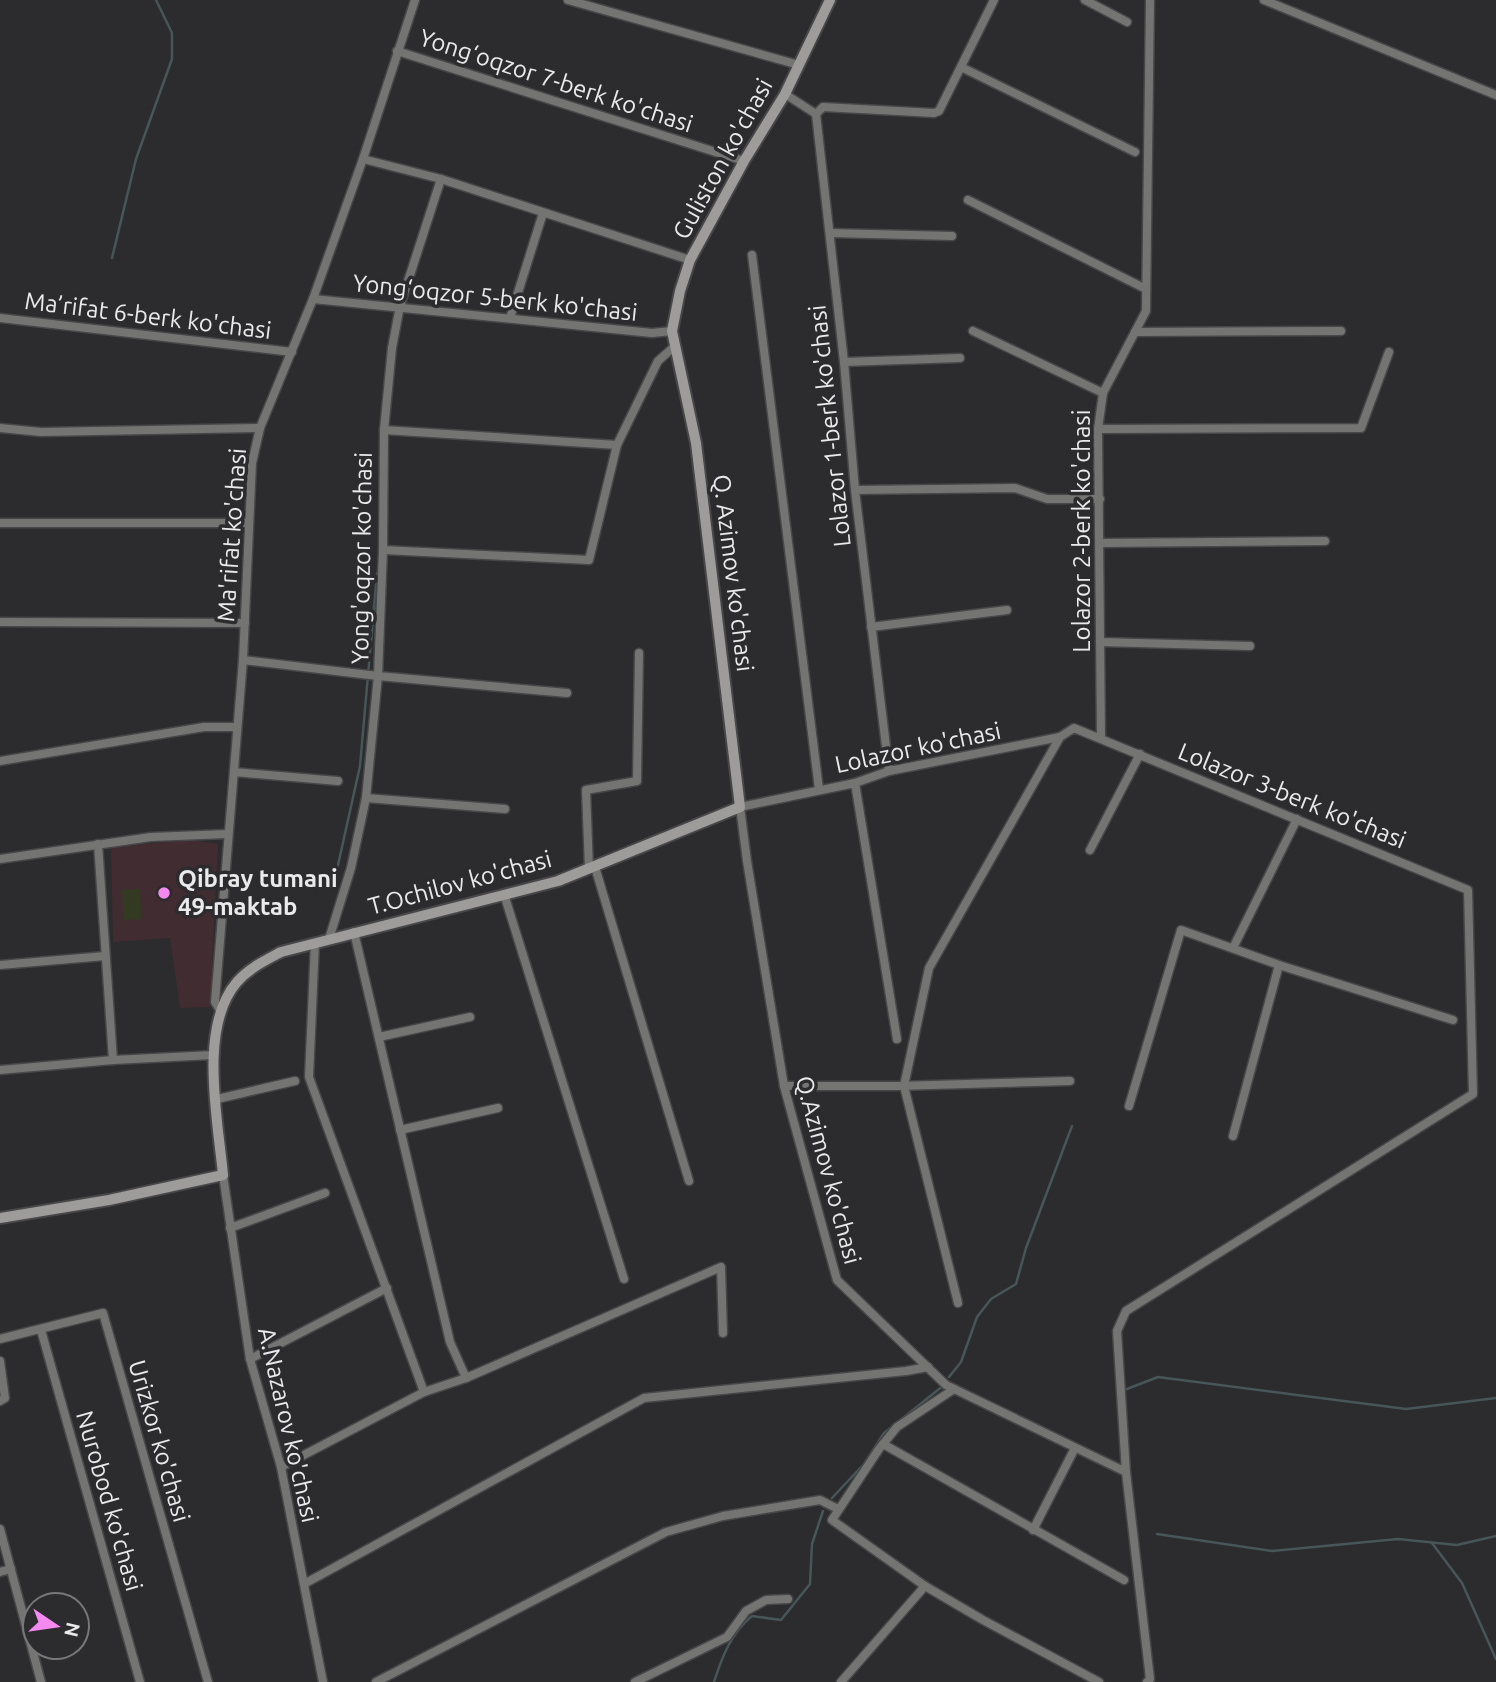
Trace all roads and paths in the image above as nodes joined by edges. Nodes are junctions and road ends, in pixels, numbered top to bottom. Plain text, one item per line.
1 (415, 0) edge
2 (568, 0) edge
3 (830, 0) edge
4 (994, 0) edge
5 (1085, 0) edge
6 (1150, 0) edge
7 (1264, 0) edge
8 (1127, 22) dead end
9 (397, 51) junction
10 (799, 65) junction
11 (961, 67) junction
12 (785, 94) junction
13 (1496, 94) edge
14 (816, 114) junction
15 (1135, 152) dead end
16 (363, 159) junction
17 (744, 161) junction
18 (440, 179) junction
19 (968, 200) dead end
20 (544, 213) junction
21 (830, 233) junction
22 (952, 236) dead end
23 (752, 255) dead end
24 (690, 260) junction
25 (1146, 289) junction
26 (313, 299) junction
27 (400, 306) junction
28 (0, 318) edge
29 (510, 318) junction
30 (672, 331) junction
31 (973, 331) dead end
32 (1341, 331) dead end
33 (1135, 332) junction
34 (675, 346) junction
35 (292, 352) junction
36 (1389, 352) dead end
37 (960, 358) dead end
38 (844, 362) junction
39 (1103, 393) junction
40 (0, 428) edge
41 (260, 428) junction
42 (1098, 429) junction
43 (384, 430) junction
44 (617, 445) junction
45 (855, 490) junction
46 (1100, 499) junction
47 (0, 523) edge
48 (248, 523) junction
49 (1325, 541) dead end
50 (1100, 543) junction
51 (383, 550) junction
52 (1007, 610) dead end
53 (0, 622) edge
54 (245, 623) junction
55 (871, 627) junction
56 (1100, 642) junction
57 (1250, 646) dead end
58 (639, 653) dead end
59 (243, 660) junction
60 (378, 676) junction
61 (567, 693) dead end
62 (236, 727) junction
63 (1060, 737) junction
64 (1101, 738) junction
65 (1140, 754) junction
66 (0, 761) edge
67 (888, 771) junction
68 (234, 772) junction
69 (338, 781) dead end
70 (855, 783) junction
71 (819, 789) junction
72 (366, 798) junction
73 (740, 807) junction
74 (505, 809) dead end
75 (1297, 819) junction
76 (227, 834) junction
77 (98, 844) junction
78 (1090, 850) dead end
79 (0, 859) edge
80 (592, 868) junction
81 (504, 894) junction
82 (354, 932) junction
83 (329, 939) junction
84 (316, 943) junction
85 (1233, 948) junction
86 (105, 956) junction
87 (0, 965) edge
88 (1279, 965) junction
89 (221, 1012) junction
90 (470, 1017) dead end
91 (1453, 1020) dead end
92 (379, 1037) junction
93 (897, 1039) dead end
94 (213, 1055) junction
95 (113, 1060) junction
96 (0, 1069) edge
97 (295, 1081) dead end
98 (1070, 1081) dead end
99 (784, 1086) junction
100 (904, 1086) junction
101 (217, 1099) junction
102 (1129, 1106) dead end
103 (498, 1108) dead end
104 (400, 1130) junction
105 (1233, 1136) dead end
106 (223, 1175) junction
107 (689, 1181) dead end
108 (325, 1193) dead end
109 (0, 1218) edge
110 (230, 1228) junction
111 (624, 1279) dead end
112 (387, 1288) junction
113 (958, 1303) dead end
114 (41, 1330) junction
115 (723, 1333) dead end
116 (0, 1339) edge
117 (250, 1359) junction
118 (0, 1361) edge
119 (928, 1367) junction
120 (466, 1378) junction
121 (954, 1389) junction
122 (424, 1392) junction
123 (0, 1401) edge
124 (883, 1444) junction
125 (1075, 1448) junction
126 (281, 1466) junction
127 (1126, 1472) junction
128 (838, 1509) junction
129 (0, 1529) edge
130 (1033, 1530) junction
131 (11, 1569) junction
132 (0, 1572) edge
133 (1124, 1580) dead end
134 (304, 1584) junction
135 (925, 1586) junction
136 (788, 1599) dead end
137 (41, 1682) edge
138 (140, 1682) edge
139 (208, 1682) edge
140 (323, 1682) edge
141 (376, 1682) edge
142 (635, 1682) edge
143 (841, 1682) edge
144 (1099, 1682) edge
145 (1147, 1682) edge

1 - 9 street, Ma'rifat ko'chasi
2 - 10 street
3 - 10 main road, Guliston ko'chasi
4 - 11 street
5 - 8 street
6 - 25 street, Lolazor 2-berk ko'chasi
7 - 13 street
9 - 16 street, Ma'rifat ko'chasi
9 - 17 street, Yong‘oqzor 7-berk ko'chasi
10 - 12 main road, Guliston ko'chasi
11 - 14 street
11 - 15 street
12 - 14 street
12 - 17 main road, Guliston ko'chasi
14 - 21 street, Lolazor 1-berk ko'chasi
16 - 18 street
16 - 26 street, Ma'rifat ko'chasi
17 - 24 main road, Guliston ko'chasi
18 - 20 street
18 - 27 street, Yong'oqzor ko'chasi
19 - 25 street
20 - 24 street
20 - 29 street
21 - 22 street
21 - 38 street, Lolazor 1-berk ko'chasi
23 - 71 street
24 - 30 main road, Guliston ko'chasi
25 - 33 street, Lolazor 2-berk ko'chasi
26 - 27 street, Yong‘oqzor 5-berk ko'chasi
26 - 35 street, Ma'rifat ko'chasi
27 - 29 street, Yong‘oqzor 5-berk ko'chasi
27 - 43 street, Yong'oqzor ko'chasi
28 - 35 street, Ma’rifat 6-berk ko'chasi
29 - 30 street, Yong‘oqzor 5-berk ko'chasi
30 - 34 main road, Guliston ko'chasi
31 - 39 street
32 - 33 street
33 - 39 street, Lolazor 2-berk ko'chasi
34 - 44 street
34 - 73 main road, Q. Azimov ko'chasi
35 - 41 street, Ma'rifat ko'chasi
36 - 42 street
37 - 38 street
38 - 45 street, Lolazor 1-berk ko'chasi
39 - 42 street, Lolazor 2-berk ko'chasi
40 - 41 street
41 - 48 street, Ma'rifat ko'chasi
42 - 46 street, Lolazor 2-berk ko'chasi
43 - 44 street
43 - 51 street, Yong'oqzor ko'chasi
44 - 51 street
45 - 46 street
45 - 55 street, Lolazor 1-berk ko'chasi
46 - 50 street, Lolazor 2-berk ko'chasi
47 - 48 street
48 - 54 street, Ma'rifat ko'chasi
49 - 50 street
50 - 56 street, Lolazor 2-berk ko'chasi
51 - 60 street, Yong'oqzor ko'chasi
52 - 55 street
53 - 54 street
54 - 59 street, Ma'rifat ko'chasi
55 - 67 street, Lolazor 1-berk ko'chasi
56 - 57 street
56 - 64 street, Lolazor 2-berk ko'chasi
58 - 80 street
59 - 60 street
59 - 62 street, Ma'rifat ko'chasi
60 - 61 street
60 - 72 street, Yong'oqzor ko'chasi
62 - 66 street
62 - 68 street, Ma'rifat ko'chasi
63 - 64 street, Lolazor ko'chasi
63 - 67 street, Lolazor ko'chasi
63 - 100 street
64 - 65 street, Lolazor 3-berk ko'chasi
65 - 75 street, Lolazor 3-berk ko'chasi
65 - 78 street
67 - 70 street, Lolazor ko'chasi
68 - 69 street
68 - 76 street, Ma'rifat ko'chasi
70 - 71 street, Lolazor ko'chasi
70 - 93 street
71 - 73 street, Lolazor ko'chasi
72 - 74 street
72 - 83 street, Yong'oqzor ko'chasi
73 - 80 main road, T.Ochilov ko'chasi
73 - 99 street, Q.Azimov ko'chasi
75 - 85 street
75 - 127 street, Lolazor 3-berk ko'chasi
76 - 77 street
76 - 89 street, Ma'rifat ko'chasi
77 - 79 street
77 - 86 street
80 - 81 main road, T.Ochilov ko'chasi
80 - 107 street
81 - 82 main road, T.Ochilov ko'chasi
81 - 111 street
82 - 83 main road, T.Ochilov ko'chasi
82 - 92 street
83 - 84 main road, T.Ochilov ko'chasi
84 - 89 main road, T.Ochilov ko'chasi
84 - 112 street
85 - 88 street
85 - 102 street
86 - 87 street
86 - 95 street
88 - 91 street
88 - 105 street
89 - 94 main road, T.Ochilov ko'chasi
90 - 92 street
92 - 104 street
94 - 95 street
94 - 101 main road, T.Ochilov ko'chasi
95 - 96 street
97 - 101 street
98 - 100 street
99 - 100 street
99 - 119 street, Q.Azimov ko'chasi
100 - 113 street
101 - 106 main road, T.Ochilov ko'chasi
103 - 104 street
104 - 120 street
106 - 109 main road
106 - 110 street, A.Nazarov ko'chasi
108 - 110 street
110 - 117 street, A.Nazarov ko'chasi
112 - 117 street
112 - 122 street
114 - 116 street, Urizkor ko'chasi
114 - 138 street, Nurobod ko'chasi
114 - 139 street, Urizkor ko'chasi
115 - 120 street
117 - 126 street, A.Nazarov ko'chasi
118 - 123 street
119 - 121 street, Q.Azimov ko'chasi
119 - 134 street
120 - 122 street
121 - 124 street
121 - 125 street, Q.Azimov ko'chasi
122 - 126 street
124 - 128 street
124 - 130 street
125 - 127 street, Q.Azimov ko'chasi
125 - 130 street
126 - 134 street, A.Nazarov ko'chasi
127 - 145 street
128 - 135 street
128 - 141 street
129 - 131 street
130 - 133 street
131 - 132 street
131 - 137 street
134 - 140 street, A.Nazarov ko'chasi
135 - 143 street
135 - 144 street
136 - 142 street

